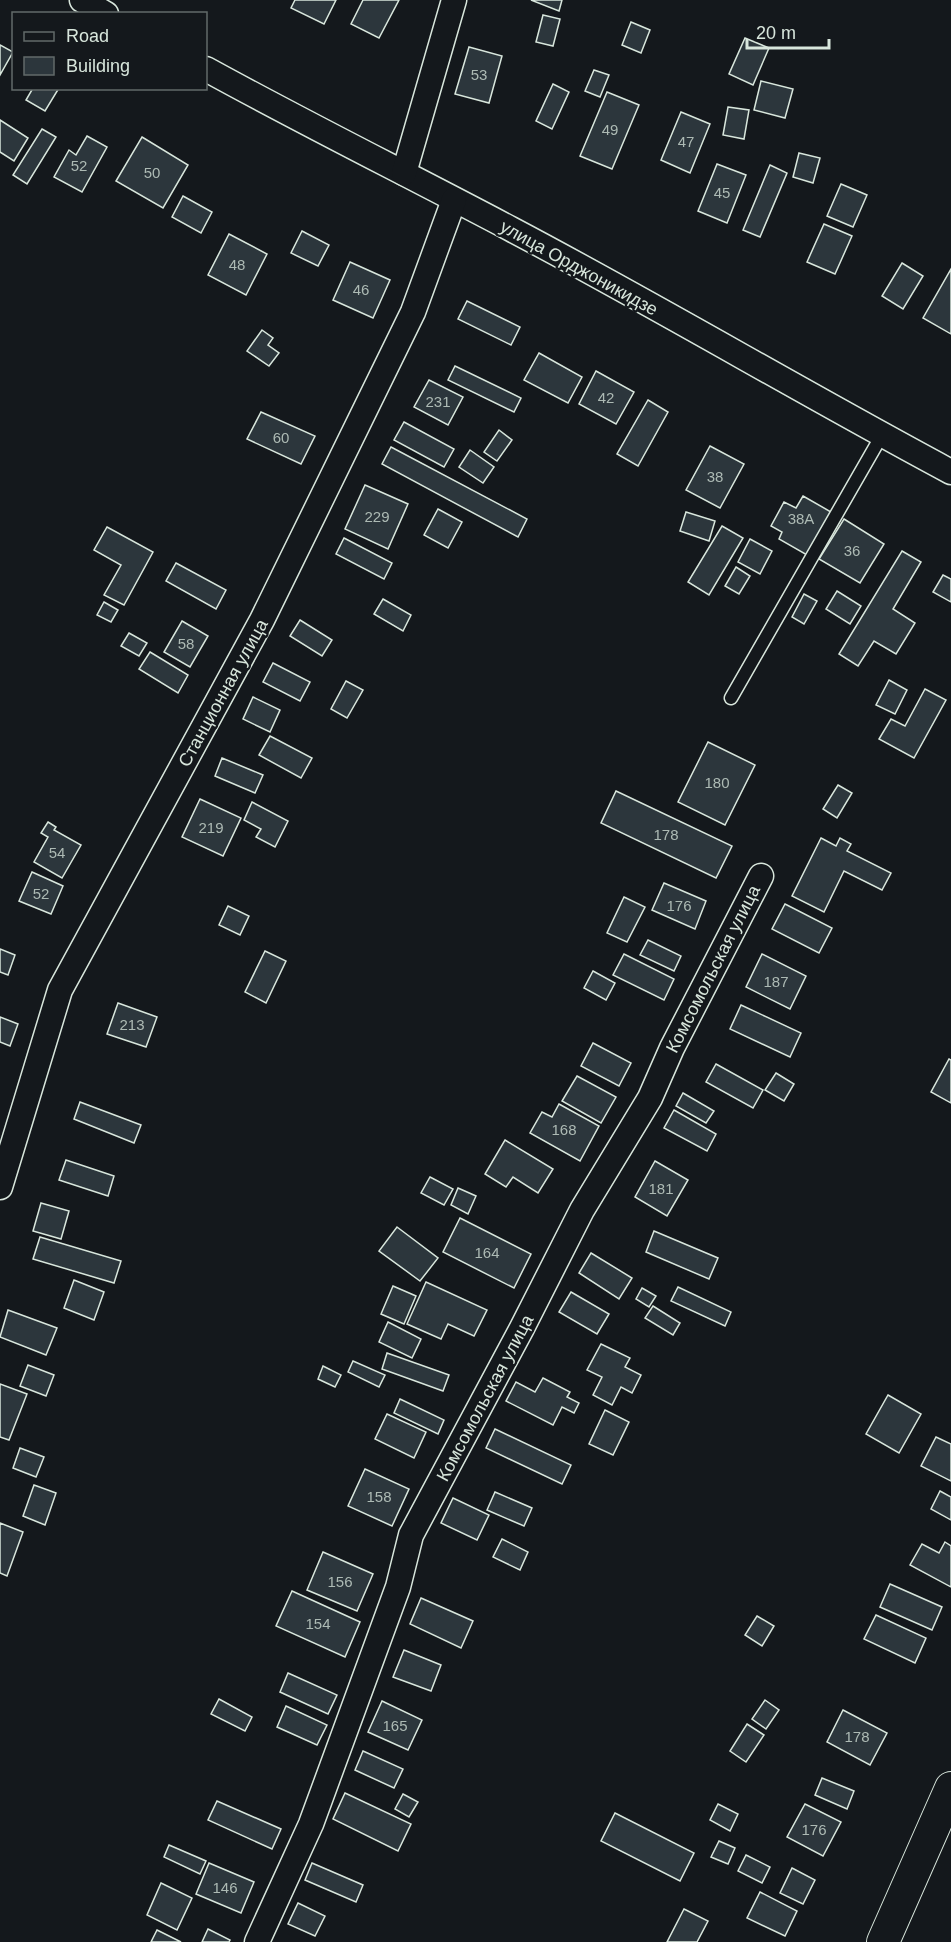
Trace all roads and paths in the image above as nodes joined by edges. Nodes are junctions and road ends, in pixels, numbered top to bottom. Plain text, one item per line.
1 (82, 0) edge
2 (454, 0) edge
3 (103, 12) edge
4 (207, 70) edge
5 (404, 173) junction
6 (454, 200) junction
7 (882, 435) junction
8 (951, 472) edge
9 (731, 698) dead end
10 (762, 876) dead end
11 (0, 1187) edge
12 (951, 1788) edge
13 (257, 1942) edge
14 (883, 1942) edge

1 - 3 street
2 - 5 street
4 - 5 street, улица Орджоникидзе
5 - 6 street, улица Орджоникидзе
6 - 7 street, улица Орджоникидзе
6 - 11 street, Станционная улица
7 - 8 street, улица Орджоникидзе
7 - 9 lane
10 - 13 street, Комсомольская улица
12 - 14 street

